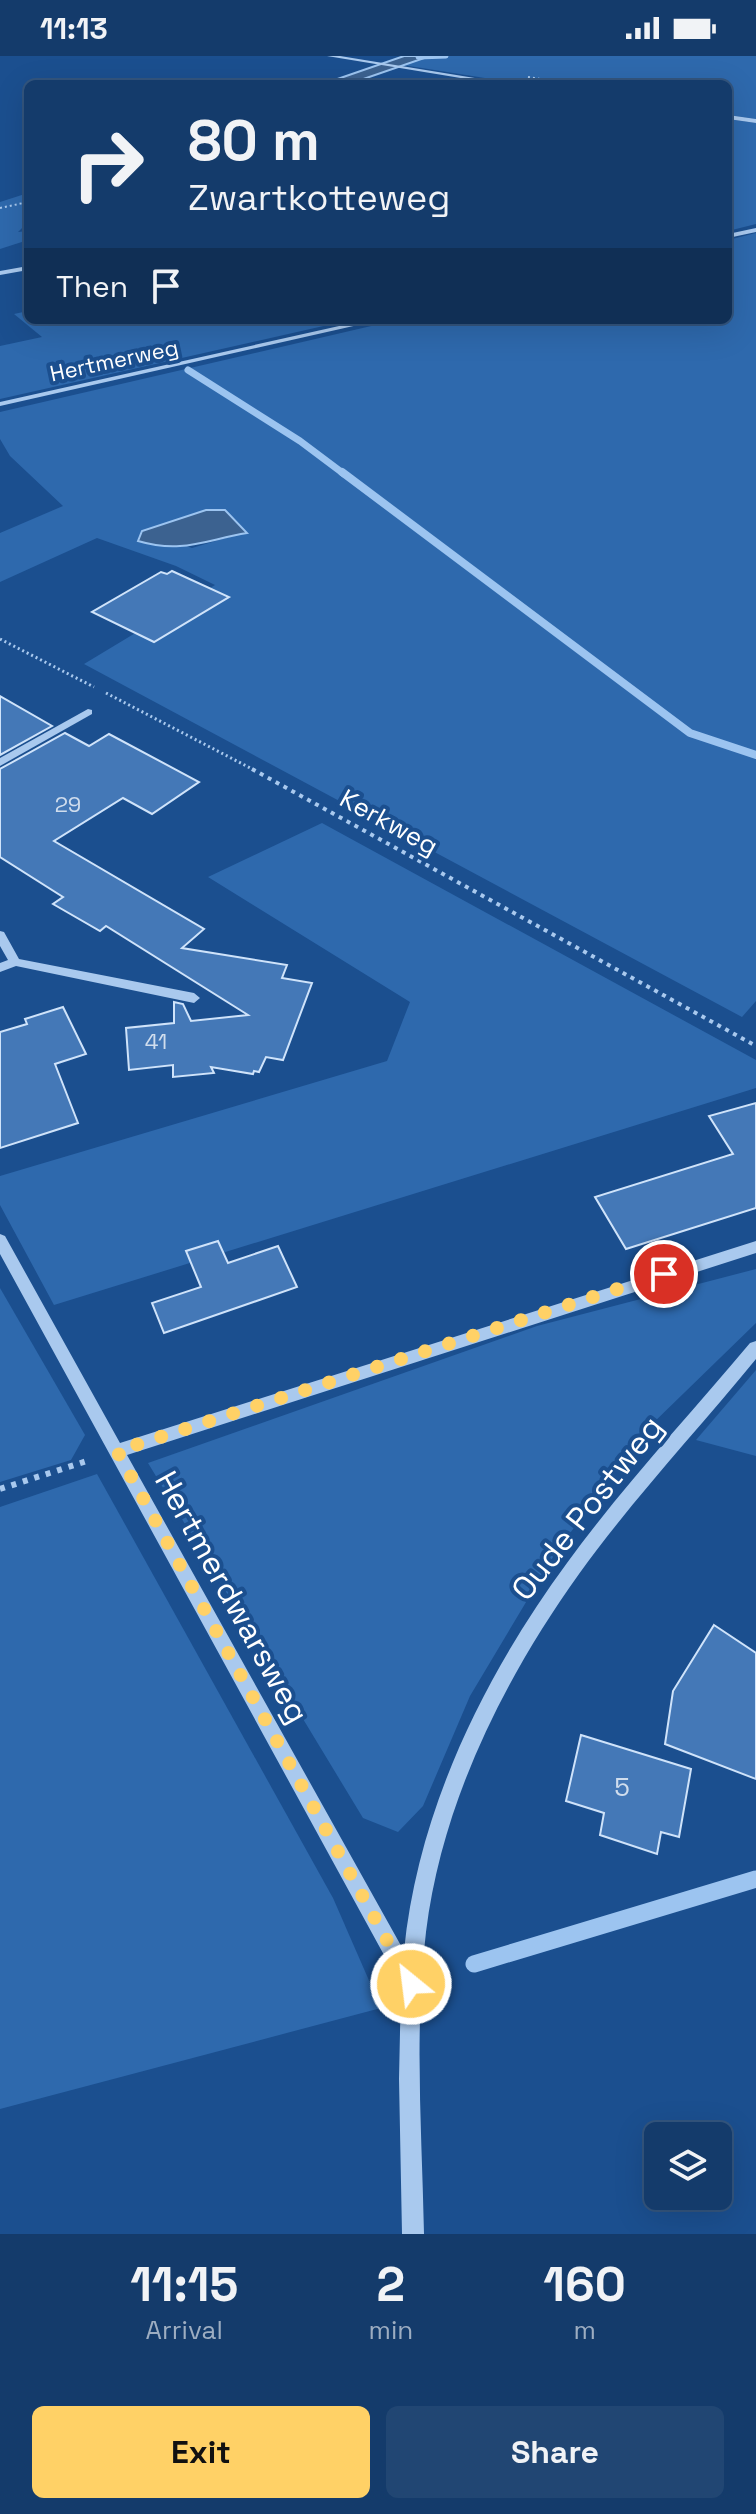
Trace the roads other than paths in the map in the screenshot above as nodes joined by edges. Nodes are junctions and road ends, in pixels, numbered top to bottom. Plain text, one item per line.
1 (330, 56) edge
2 (483, 80) edge
3 (732, 118) edge
4 (756, 121) edge
5 (756, 230) edge
6 (732, 235) edge
7 (24, 269) edge
8 (0, 273) edge
9 (358, 324) edge
10 (0, 404) edge
11 (88, 712) dead end
12 (0, 763) edge
13 (0, 935) edge
14 (15, 962) junction
15 (0, 968) edge
16 (194, 998) dead end
17 (0, 1240) edge
18 (756, 1247) edge
19 (756, 1348) edge
20 (117, 1451) junction
21 (411, 1984) junction
22 (413, 2234) edge

1 - 2 street
3 - 4 street
5 - 6 street
7 - 8 street
9 - 10 street, Hertmerweg
11 - 12 street
13 - 14 street
14 - 15 street
14 - 16 street
17 - 20 street, Hertmerdwarsweg
18 - 20 street
19 - 21 street, Oude Postweg
20 - 21 street, Hertmerdwarsweg
21 - 22 street, Oude Postweg

